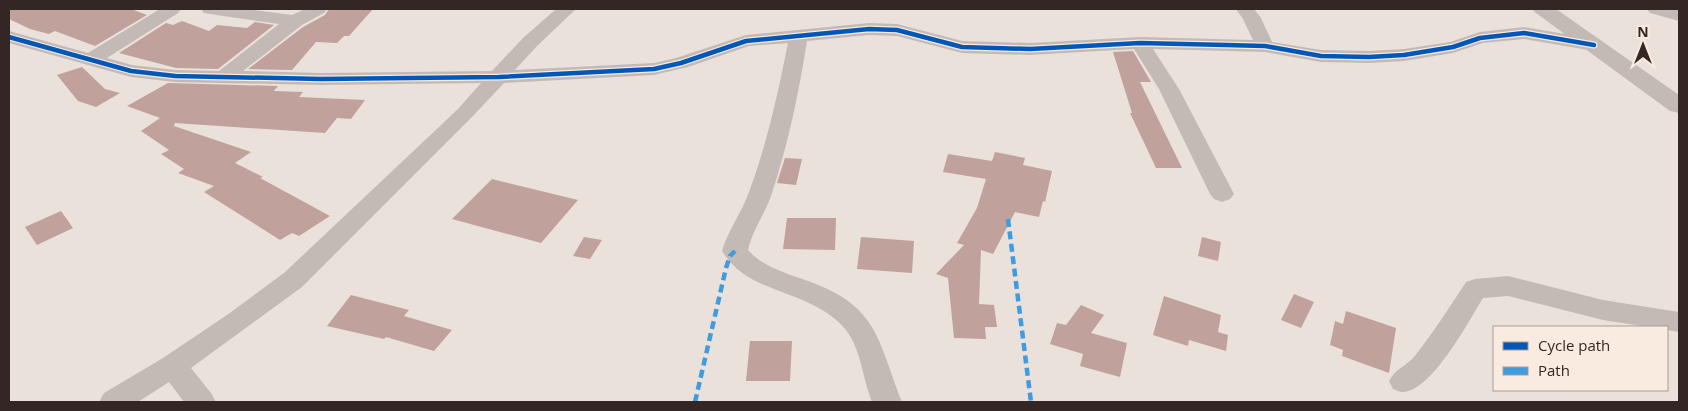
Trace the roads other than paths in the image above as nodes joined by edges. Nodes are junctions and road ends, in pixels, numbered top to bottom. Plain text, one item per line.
1 (172, 9) edge
2 (210, 9) edge
3 (318, 9) edge
4 (567, 9) edge
5 (869, 9) edge
6 (1245, 9) edge
7 (1543, 9) edge
8 (1656, 9) edge
9 (1679, 16) edge
10 (295, 21) junction
11 (869, 29) junction
12 (799, 35) junction
13 (9, 37) edge
14 (1140, 43) junction
15 (1594, 45) junction
16 (1264, 46) junction
17 (91, 60) junction
18 (224, 77) junction
19 (499, 77) junction
20 (1679, 106) edge
21 (1222, 194) dead end
22 (1679, 322) edge
23 (173, 366) junction
24 (1403, 381) dead end
25 (114, 402) edge
26 (200, 402) edge
27 (888, 402) edge

1 - 17 street
2 - 10 street
3 - 10 street
4 - 19 street
5 - 11 street
6 - 16 street
7 - 15 street
8 - 9 street
10 - 18 street
11 - 12 street
11 - 14 street
12 - 19 street
12 - 27 street
13 - 17 street
14 - 16 street
14 - 21 street
15 - 16 street
15 - 20 street
17 - 18 street
18 - 19 street
19 - 23 street
22 - 24 street
23 - 25 street
23 - 26 street

